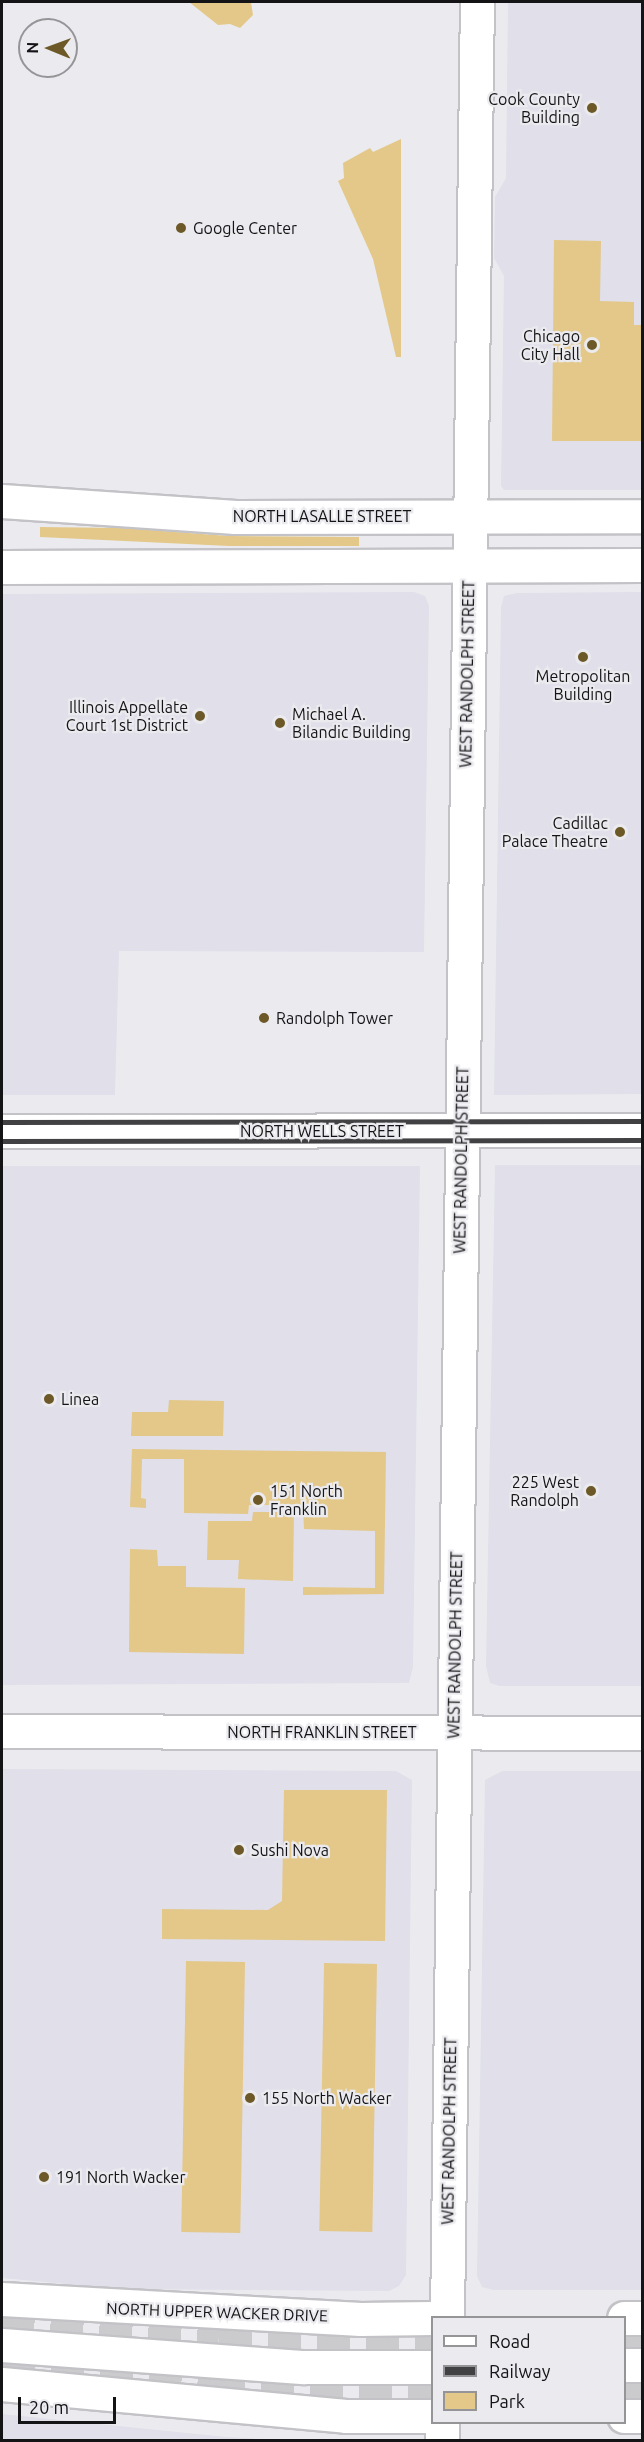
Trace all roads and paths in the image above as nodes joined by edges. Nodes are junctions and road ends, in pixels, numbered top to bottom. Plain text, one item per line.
1 (477, 2) edge
2 (2, 501) edge
3 (642, 516) edge
4 (469, 517) junction
5 (642, 565) edge
6 (2, 567) edge
7 (468, 567) junction
8 (642, 1130) edge
9 (2, 1131) edge
10 (462, 1131) junction
11 (2, 1731) edge
12 (453, 1733) junction
13 (642, 1733) edge
14 (2, 2299) edge
15 (447, 2316) edge
16 (431, 2318) edge
17 (626, 2318) edge
18 (642, 2318) edge
19 (2, 2345) edge
20 (626, 2365) edge
21 (642, 2365) edge
22 (431, 2367) edge
23 (2, 2384) edge
24 (431, 2416) edge
25 (626, 2416) edge
26 (642, 2416) edge
27 (442, 2424) edge
28 (442, 2440) edge

1 - 4 main road, WEST RANDOLPH STREET
2 - 4 main road, NORTH LASALLE STREET
3 - 4 main road, NORTH LASALLE STREET
4 - 7 main road, WEST RANDOLPH STREET
5 - 7 main road
6 - 7 main road
7 - 10 main road, WEST RANDOLPH STREET
8 - 10 main road, NORTH WELLS STREET
9 - 10 main road, NORTH WELLS STREET
10 - 12 main road, WEST RANDOLPH STREET
11 - 12 main road, NORTH FRANKLIN STREET
12 - 13 main road, NORTH FRANKLIN STREET
12 - 15 main road, WEST RANDOLPH STREET
14 - 16 main road, NORTH UPPER WACKER DRIVE
17 - 18 main road
19 - 22 main road
20 - 21 main road
23 - 24 main road
25 - 26 main road
27 - 28 main road

